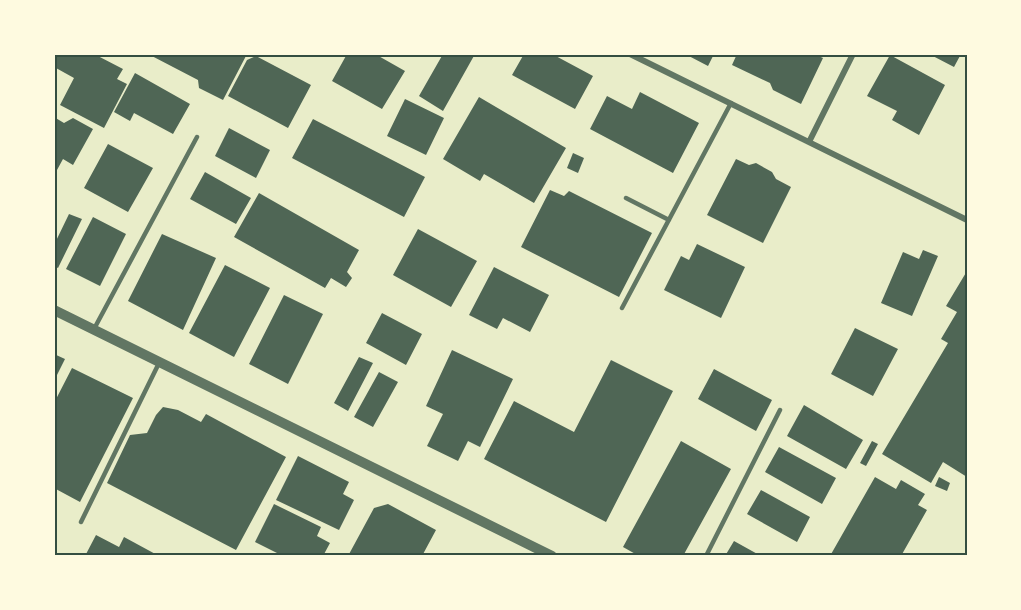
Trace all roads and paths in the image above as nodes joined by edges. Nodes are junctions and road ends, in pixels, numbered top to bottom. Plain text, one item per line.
1 (630, 54) edge
2 (853, 54) edge
3 (731, 104) junction
4 (197, 137) dead end
5 (809, 142) junction
6 (626, 198) dead end
7 (669, 220) junction
8 (967, 220) edge
9 (622, 308) dead end
10 (54, 310) edge
11 (94, 329) junction
12 (160, 362) junction
13 (780, 410) dead end
14 (81, 522) dead end
15 (552, 556) edge
16 (706, 556) edge

1 - 3 street
2 - 5 street
3 - 5 street
3 - 7 lane
4 - 11 lane
5 - 8 street
6 - 7 lane
7 - 9 lane
10 - 11 street
11 - 12 street
12 - 14 lane
12 - 15 street
13 - 16 lane

